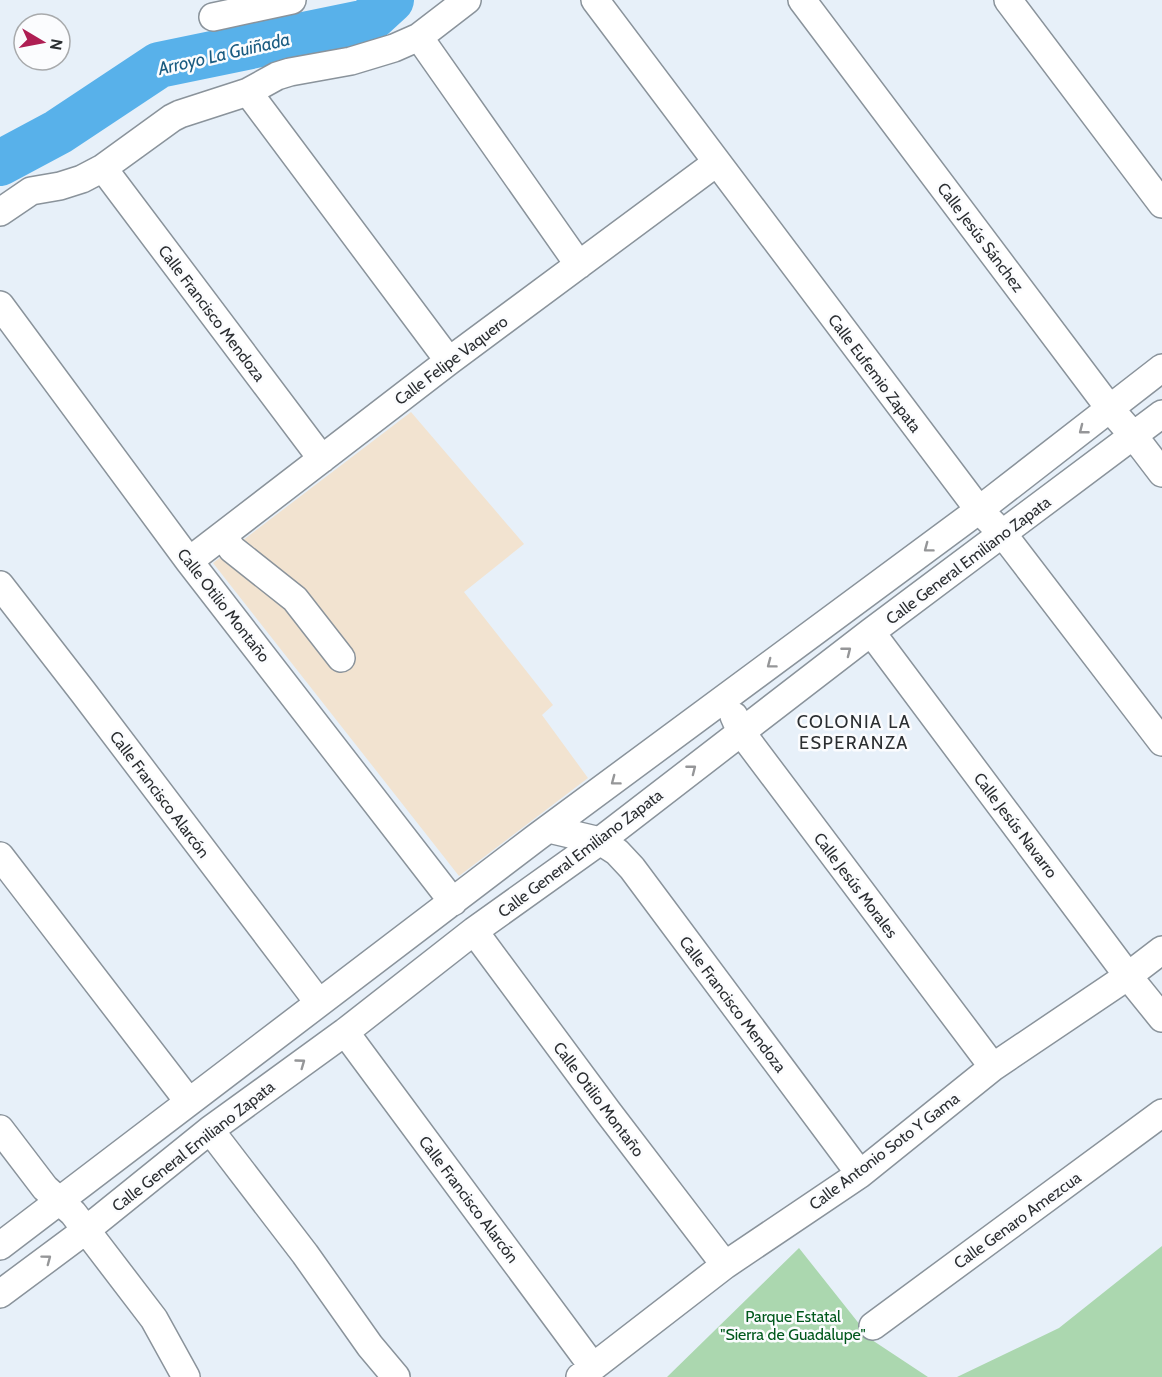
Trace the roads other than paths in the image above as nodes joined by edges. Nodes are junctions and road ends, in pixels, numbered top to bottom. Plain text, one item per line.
1 (292, 0) edge
2 (467, 0) edge
3 (595, 0) edge
4 (802, 0) edge
5 (1008, 0) edge
6 (213, 17) dead end
7 (419, 37) junction
8 (248, 92) junction
9 (716, 163) junction
10 (103, 168) junction
11 (1162, 204) edge
12 (0, 212) edge
13 (579, 265) junction
14 (0, 305) edge
15 (449, 361) junction
16 (1162, 368) edge
17 (1110, 409) junction
18 (1162, 414) edge
19 (1133, 435) junction
20 (322, 459) junction
21 (1162, 472) edge
22 (979, 510) junction
23 (1002, 533) junction
24 (223, 535) junction
25 (189, 561) junction
26 (0, 585) edge
27 (872, 632) junction
28 (341, 657) dead end
29 (725, 698) junction
30 (741, 732) junction
31 (1162, 742) edge
32 (549, 829) junction
33 (600, 840) junction
34 (0, 856) edge
35 (453, 902) junction
36 (474, 931) junction
37 (1162, 951) edge
38 (1128, 976) junction
39 (319, 1004) junction
40 (1162, 1018) edge
41 (345, 1032) junction
42 (993, 1067) junction
43 (189, 1102) junction
44 (1162, 1113) edge
45 (0, 1129) edge
46 (210, 1130) junction
47 (860, 1174) junction
48 (60, 1201) junction
49 (86, 1230) junction
50 (0, 1246) edge
51 (725, 1265) junction
52 (0, 1294) edge
53 (873, 1326) dead end
54 (586, 1372) edge
55 (186, 1377) edge
56 (396, 1377) edge

1 - 6 street
2 - 7 street
3 - 9 street, Calle Eufemio Zapata
4 - 17 street, Calle Jesús Sánchez
5 - 11 street
7 - 8 street
7 - 13 street
8 - 10 street
8 - 15 street
9 - 13 street, Calle Felipe Vaquero
9 - 22 street, Calle Eufemio Zapata
10 - 12 street
10 - 20 street, Calle Francisco Mendoza
13 - 15 street, Calle Felipe Vaquero
14 - 25 street, Calle Otilio Montaño
15 - 20 street, Calle Felipe Vaquero
16 - 17 street, Calle General Emiliano Zapata
17 - 19 street, Calle Jesús Sánchez
17 -> 22 street, Calle General Emiliano Zapata
18 - 19 street, Calle General Emiliano Zapata
19 - 21 street, Calle Jesús Sánchez
19 - 23 street, Calle General Emiliano Zapata
20 - 24 street, Calle Felipe Vaquero
22 - 23 street, Calle Eufemio Zapata
22 -> 29 street, Calle General Emiliano Zapata
23 - 27 street, Calle General Emiliano Zapata
23 - 31 street, Calle Eufemio Zapata
24 - 25 street, Calle Felipe Vaquero
24 - 28 street
25 - 35 street, Calle Otilio Montaño
26 - 39 street, Calle Francisco Alarcón
30 -> 27 street, Calle General Emiliano Zapata
27 - 38 street, Calle Jesús Navarro
29 - 30 street, Calle Jesús Morales
29 -> 32 street, Calle General Emiliano Zapata
33 -> 30 street, Calle General Emiliano Zapata
30 - 42 street, Calle Jesús Morales
32 - 33 street
32 - 35 street, Calle General Emiliano Zapata
33 - 36 street, Calle General Emiliano Zapata
33 - 47 street, Calle Francisco Mendoza
34 - 43 street
35 - 39 street, Calle General Emiliano Zapata
36 - 41 street, Calle General Emiliano Zapata
36 - 51 street, Calle Otilio Montaño
37 - 38 street, Calle Antonio Soto Y Gama
38 - 40 street, Calle Jesús Navarro
38 - 42 street, Calle Antonio Soto Y Gama
39 - 43 street, Calle General Emiliano Zapata
46 -> 41 street, Calle General Emiliano Zapata
41 - 54 street, Calle Francisco Alarcón
42 - 47 street, Calle Antonio Soto Y Gama
43 - 48 street, Calle General Emiliano Zapata
44 - 53 street, Calle Genaro Amezcua
45 - 48 street
46 - 49 street, Calle General Emiliano Zapata
46 - 56 street
47 - 51 street, Calle Antonio Soto Y Gama
48 - 49 street
48 - 50 street, Calle General Emiliano Zapata
52 -> 49 street, Calle General Emiliano Zapata
49 - 55 street
51 - 54 street, Calle Antonio Soto Y Gama

